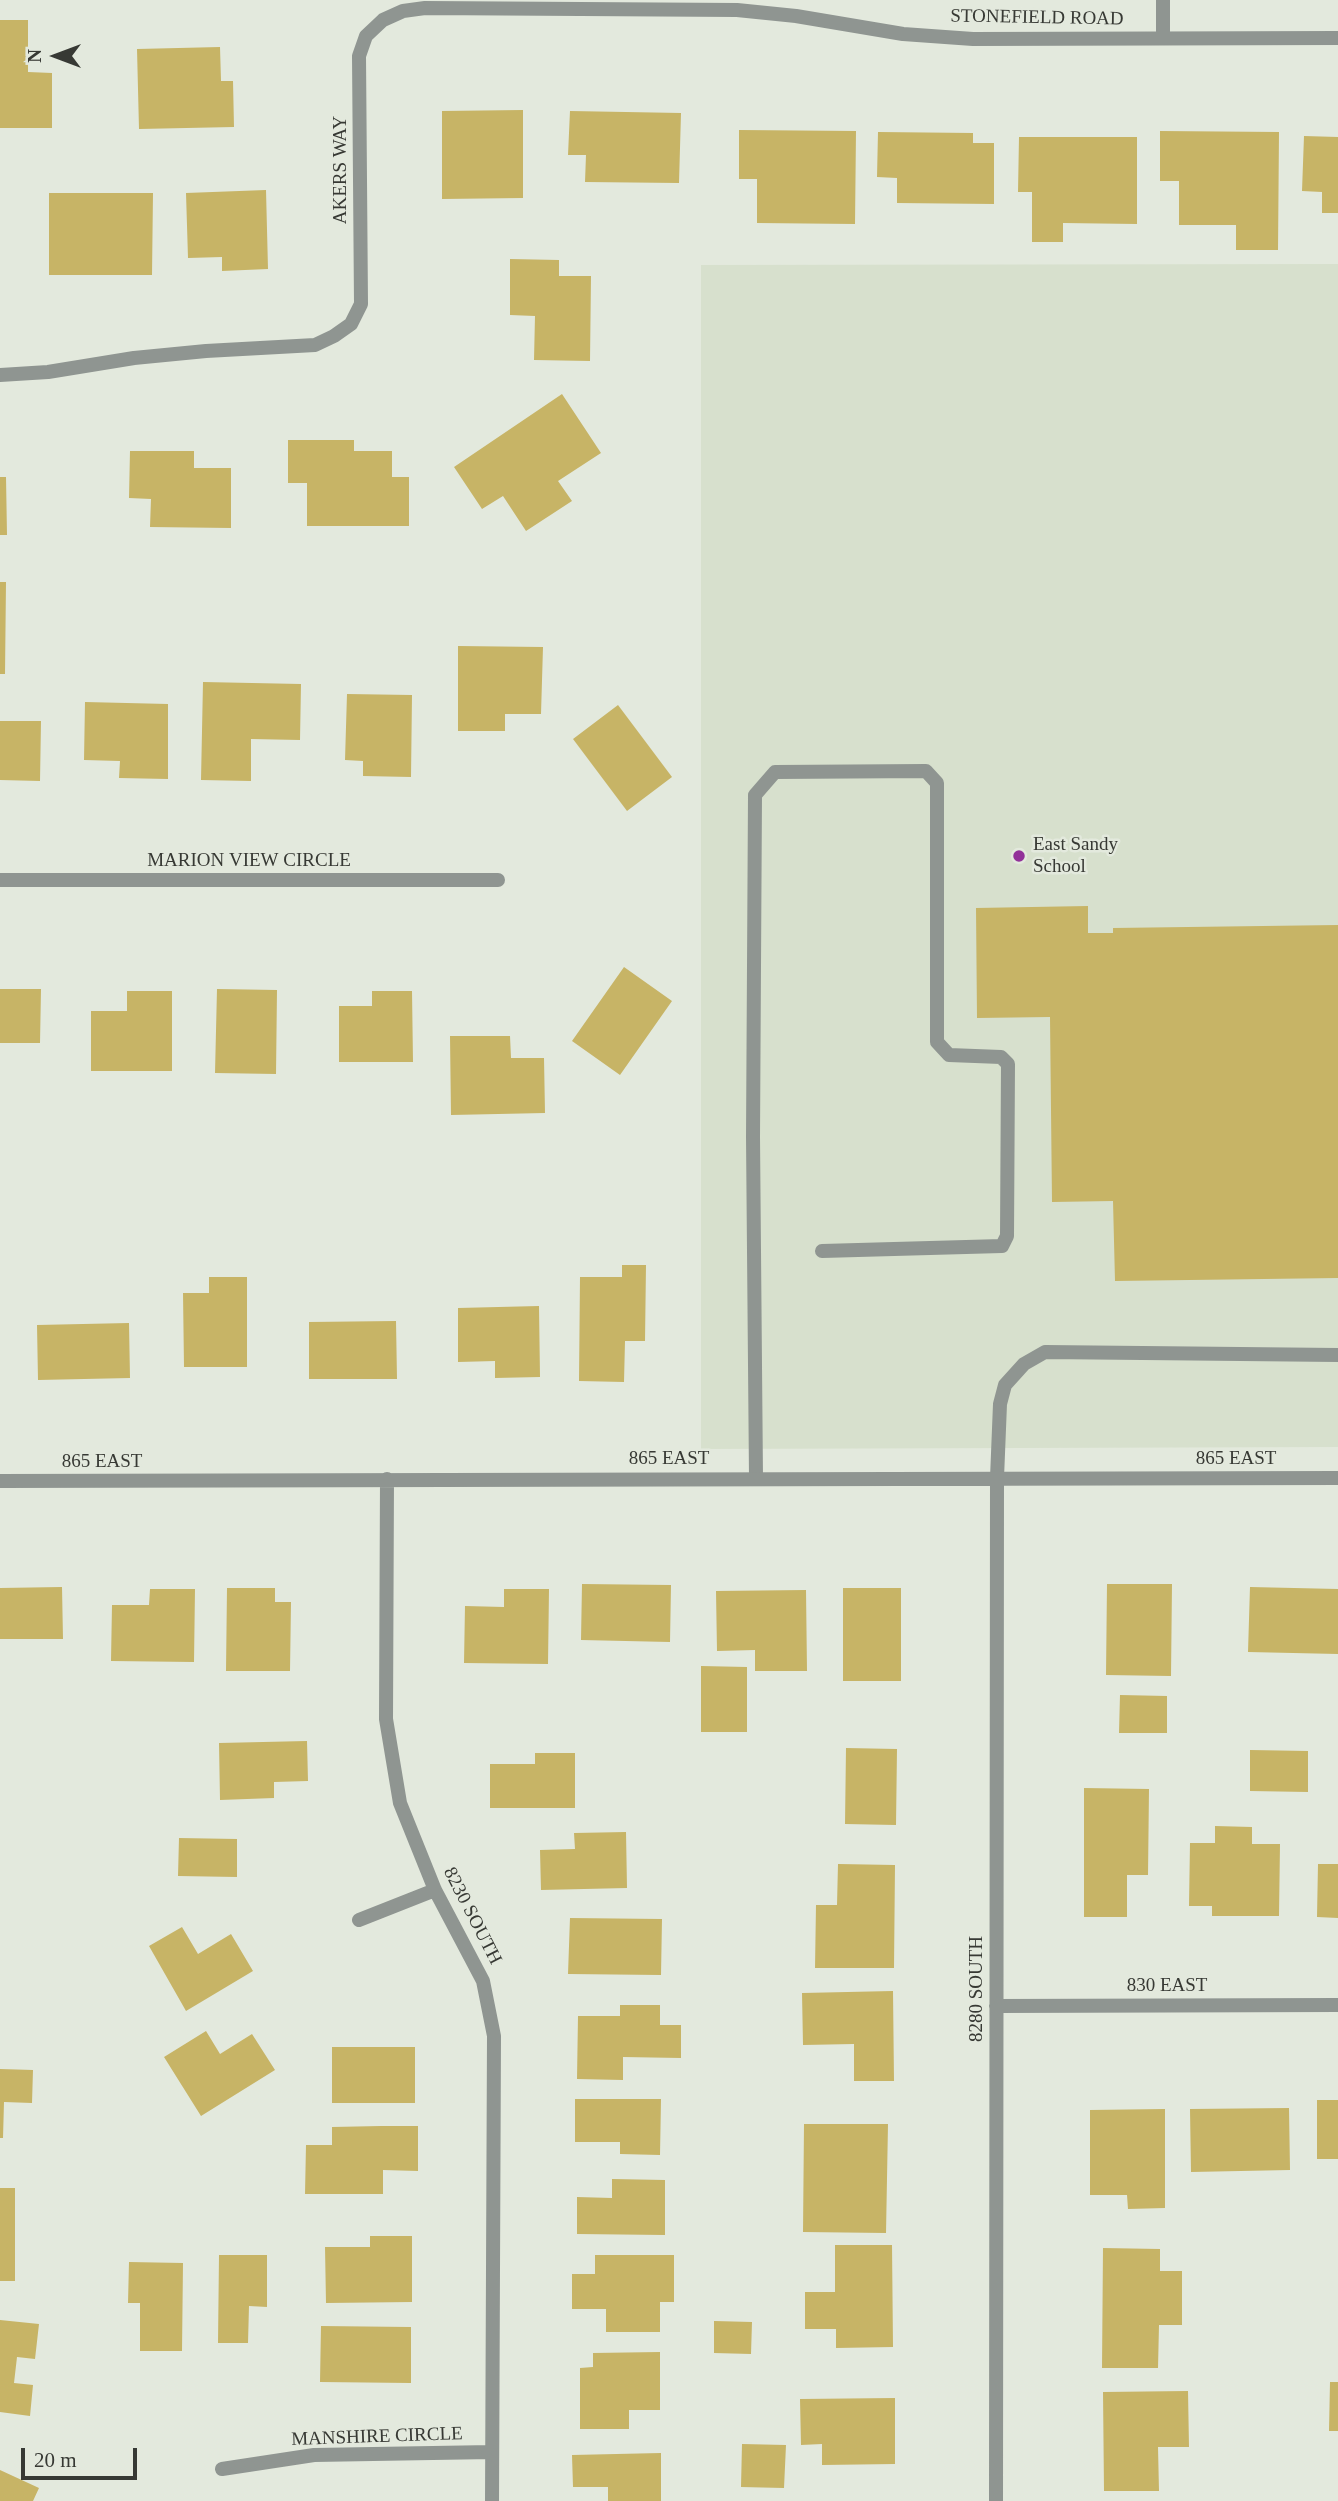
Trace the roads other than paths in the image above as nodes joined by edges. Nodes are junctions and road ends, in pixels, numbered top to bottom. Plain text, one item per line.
1 (1163, 0) edge
2 (737, 5) edge
3 (1163, 38) junction
4 (1338, 38) edge
5 (0, 375) edge
6 (0, 880) edge
7 (498, 880) dead end
8 (822, 1251) dead end
9 (1338, 1354) edge
10 (756, 1478) junction
11 (997, 1478) junction
12 (1338, 1478) edge
13 (387, 1479) junction
14 (0, 1481) edge
15 (435, 1891) junction
16 (359, 1920) dead end
17 (1338, 2005) edge
18 (996, 2006) junction
19 (492, 2452) junction
20 (222, 2469) dead end
21 (492, 2501) edge
22 (996, 2501) edge

1 - 3 street
2 - 3 street, STONEFIELD ROAD
2 - 5 street, AKERS WAY
3 - 4 street, STONEFIELD ROAD
6 - 7 street, MARION VIEW CIRCLE
8 - 10 street
9 - 11 street, 8280 SOUTH
10 - 11 street, 865 EAST
10 - 13 street, 865 EAST
11 - 12 street, 865 EAST
11 - 18 street, 8280 SOUTH
13 - 14 street, 865 EAST
13 - 15 street, 8230 SOUTH
15 - 16 street
15 - 19 street, 8230 SOUTH
17 - 18 street, 830 EAST
18 - 22 street, 8280 SOUTH
19 - 20 street, MANSHIRE CIRCLE
19 - 21 street, 8230 SOUTH

